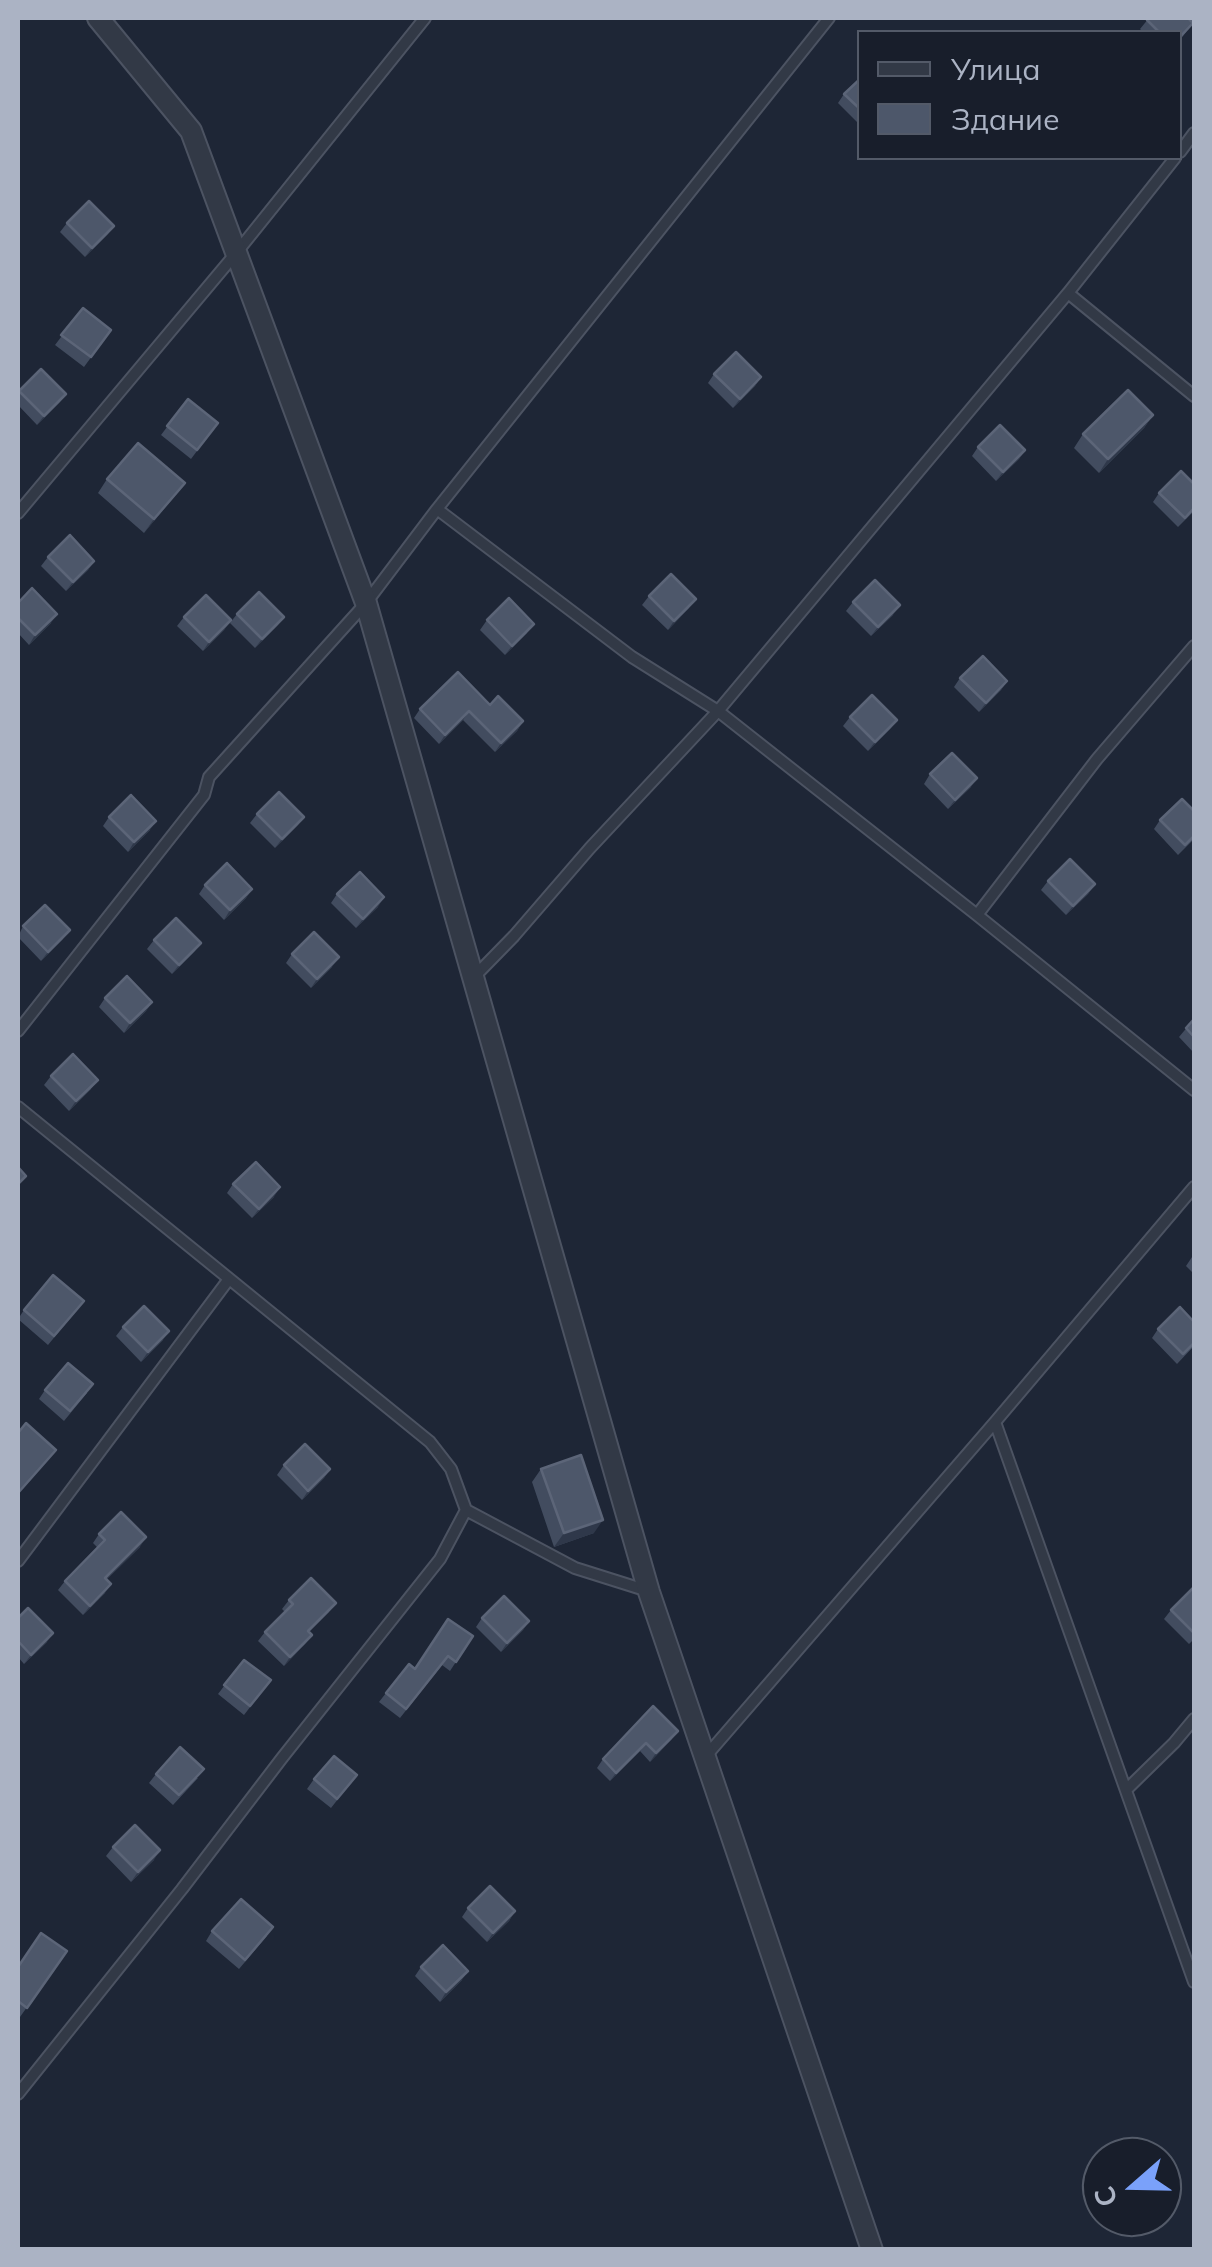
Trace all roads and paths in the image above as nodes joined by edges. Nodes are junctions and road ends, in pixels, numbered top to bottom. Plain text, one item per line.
1 (98, 18) edge
2 (424, 18) edge
3 (829, 18) edge
4 (1173, 160) edge
5 (237, 252) junction
6 (1068, 292) junction
7 (1194, 396) edge
8 (437, 509) junction
9 (18, 512) edge
10 (366, 602) junction
11 (1194, 646) edge
12 (718, 711) junction
13 (977, 915) junction
14 (472, 978) junction
15 (18, 1031) edge
16 (1194, 1090) edge
17 (18, 1107) edge
18 (1194, 1187) edge
19 (229, 1279) junction
20 (995, 1422) junction
21 (466, 1510) junction
22 (18, 1561) edge
23 (650, 1592) junction
24 (1194, 1719) edge
25 (706, 1756) junction
26 (1126, 1790) junction
27 (1194, 1982) edge
28 (18, 2094) edge
29 (872, 2250) edge

1 - 5 street
2 - 5 lane
3 - 8 lane
4 - 6 lane
5 - 9 lane
5 - 10 street
6 - 7 lane
6 - 12 lane
8 - 10 lane
8 - 12 lane
10 - 14 street
10 - 15 lane
11 - 13 lane
12 - 13 lane
12 - 14 lane
13 - 16 lane
14 - 23 street
17 - 19 lane
18 - 20 lane
19 - 21 lane
19 - 22 lane
20 - 25 lane
20 - 26 lane
21 - 23 lane
21 - 28 lane
23 - 25 street
24 - 26 lane
25 - 29 street
26 - 27 lane

